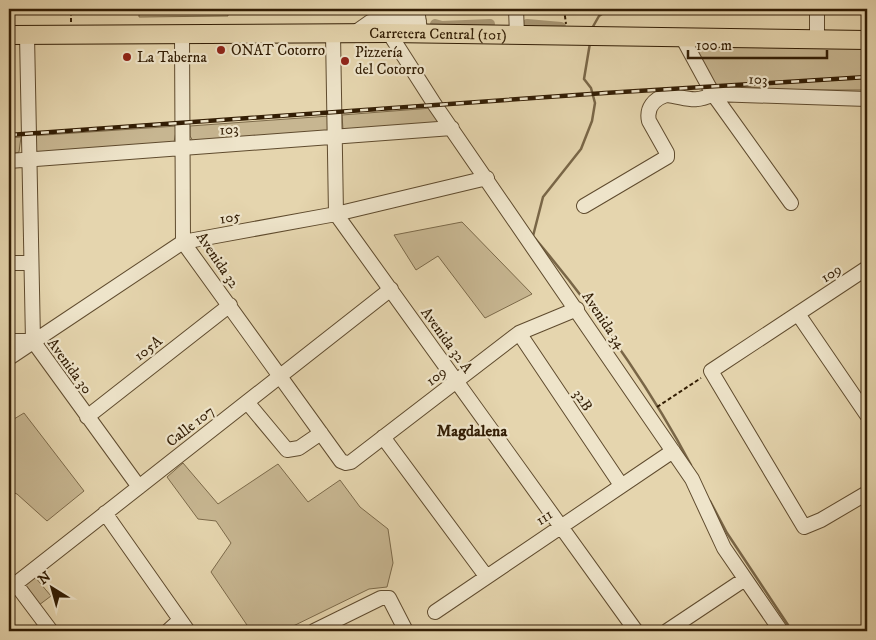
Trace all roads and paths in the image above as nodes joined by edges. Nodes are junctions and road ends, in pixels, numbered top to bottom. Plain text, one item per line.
1 (516, 9) edge
2 (817, 9) edge
3 (419, 21) edge
4 (389, 33) junction
5 (9, 34) edge
6 (182, 34) junction
7 (333, 34) junction
8 (353, 34) junction
9 (27, 35) junction
10 (518, 35) junction
11 (682, 37) junction
12 (817, 40) junction
13 (867, 40) edge
14 (713, 94) junction
15 (867, 99) edge
16 (452, 128) junction
17 (335, 137) junction
18 (182, 149) junction
19 (29, 159) junction
20 (9, 161) edge
21 (487, 178) junction
22 (791, 202) dead end
23 (584, 206) dead end
24 (336, 214) junction
25 (183, 242) junction
26 (9, 263) edge
27 (30, 263) junction
28 (867, 268) edge
29 (391, 289) junction
30 (230, 305) junction
31 (576, 309) junction
32 (798, 314) junction
33 (519, 333) junction
34 (9, 341) edge
35 (33, 341) junction
36 (9, 358) edge
37 (712, 371) junction
38 (280, 376) junction
39 (456, 380) junction
40 (247, 402) junction
41 (662, 404) dead end
42 (867, 415) edge
43 (87, 417) junction
44 (321, 433) junction
45 (384, 437) junction
46 (673, 451) junction
47 (346, 464) joint
48 (621, 485) junction
49 (139, 487) junction
50 (867, 493) edge
51 (105, 514) junction
52 (560, 526) junction
53 (486, 576) junction
54 (745, 579) junction
55 (12, 586) edge
56 (435, 612) dead end
57 (184, 626) edge
58 (51, 631) edge
59 (168, 631) edge
60 (314, 631) edge
61 (406, 631) edge
62 (636, 631) edge
63 (666, 631) edge
64 (780, 631) edge

1 - 10 street
2 - 12 street
3 - 4 main road, Carretera Central (101)
3 - 8 street
3 - 10 main road, Carretera Central (101)
4 - 8 main road, Carretera Central (101)
4 - 16 street, Avenida 34
5 - 9 main road, Carretera Central (101)
6 - 7 main road, Carretera Central (101)
6 - 9 main road, Carretera Central (101)
6 - 18 street, Avenida 32
7 - 8 main road, Carretera Central (101)
7 - 17 street
9 - 19 street, Avenida 30
10 - 11 main road, Carretera Central (101)
11 - 12 main road, Carretera Central (101)
11 - 14 street
12 - 13 main road, Carretera Central (101)
14 - 15 street, 103
14 - 22 street
14 - 23 street, 103
16 - 17 street, 103
16 - 21 street, Avenida 34
17 - 18 street, 103
17 - 24 street
18 - 19 street, 103
18 - 25 street, Avenida 32
19 - 20 street, 103
19 - 27 street, Avenida 30
21 - 24 street, 105
21 - 31 street, Avenida 34
24 - 25 street, 105
24 - 29 street, Avenida 32 A
25 - 30 street, Avenida 32
25 - 35 street, 105
26 - 27 street
27 - 35 street, Avenida 30
28 - 32 street, 109
29 - 38 street, Calle 107
29 - 39 street, Avenida 32 A
30 - 38 street, Avenida 32
30 - 43 street, 105A
31 - 33 street, 109
31 - 46 street, Avenida 34
32 - 37 street, 109
32 - 42 street
33 - 39 street, 109
33 - 48 street, 32B
34 - 35 street
35 - 36 street, 105
35 - 43 street, Avenida 30
37 - 41 path
37 - 50 street
38 - 40 street, Calle 107
38 - 44 street, Avenida 32
39 - 45 street, 109
39 - 52 street, Avenida 32 A
40 - 44 street
40 - 49 street, Calle 107
43 - 49 street, Avenida 30
44 - 47 street, Avenida 32
45 - 47 street, 109
45 - 53 street
46 - 48 street, 111
46 - 54 street, Avenida 34
48 - 52 street, 111
49 - 51 street, Calle 107
51 - 55 street, Calle 107
51 - 57 street
52 - 53 street, 111
52 - 62 street, Avenida 32 A
53 - 56 street, 111
54 - 63 street
54 - 64 street, Avenida 34
55 - 58 street
57 - 59 street
60 - 61 street

